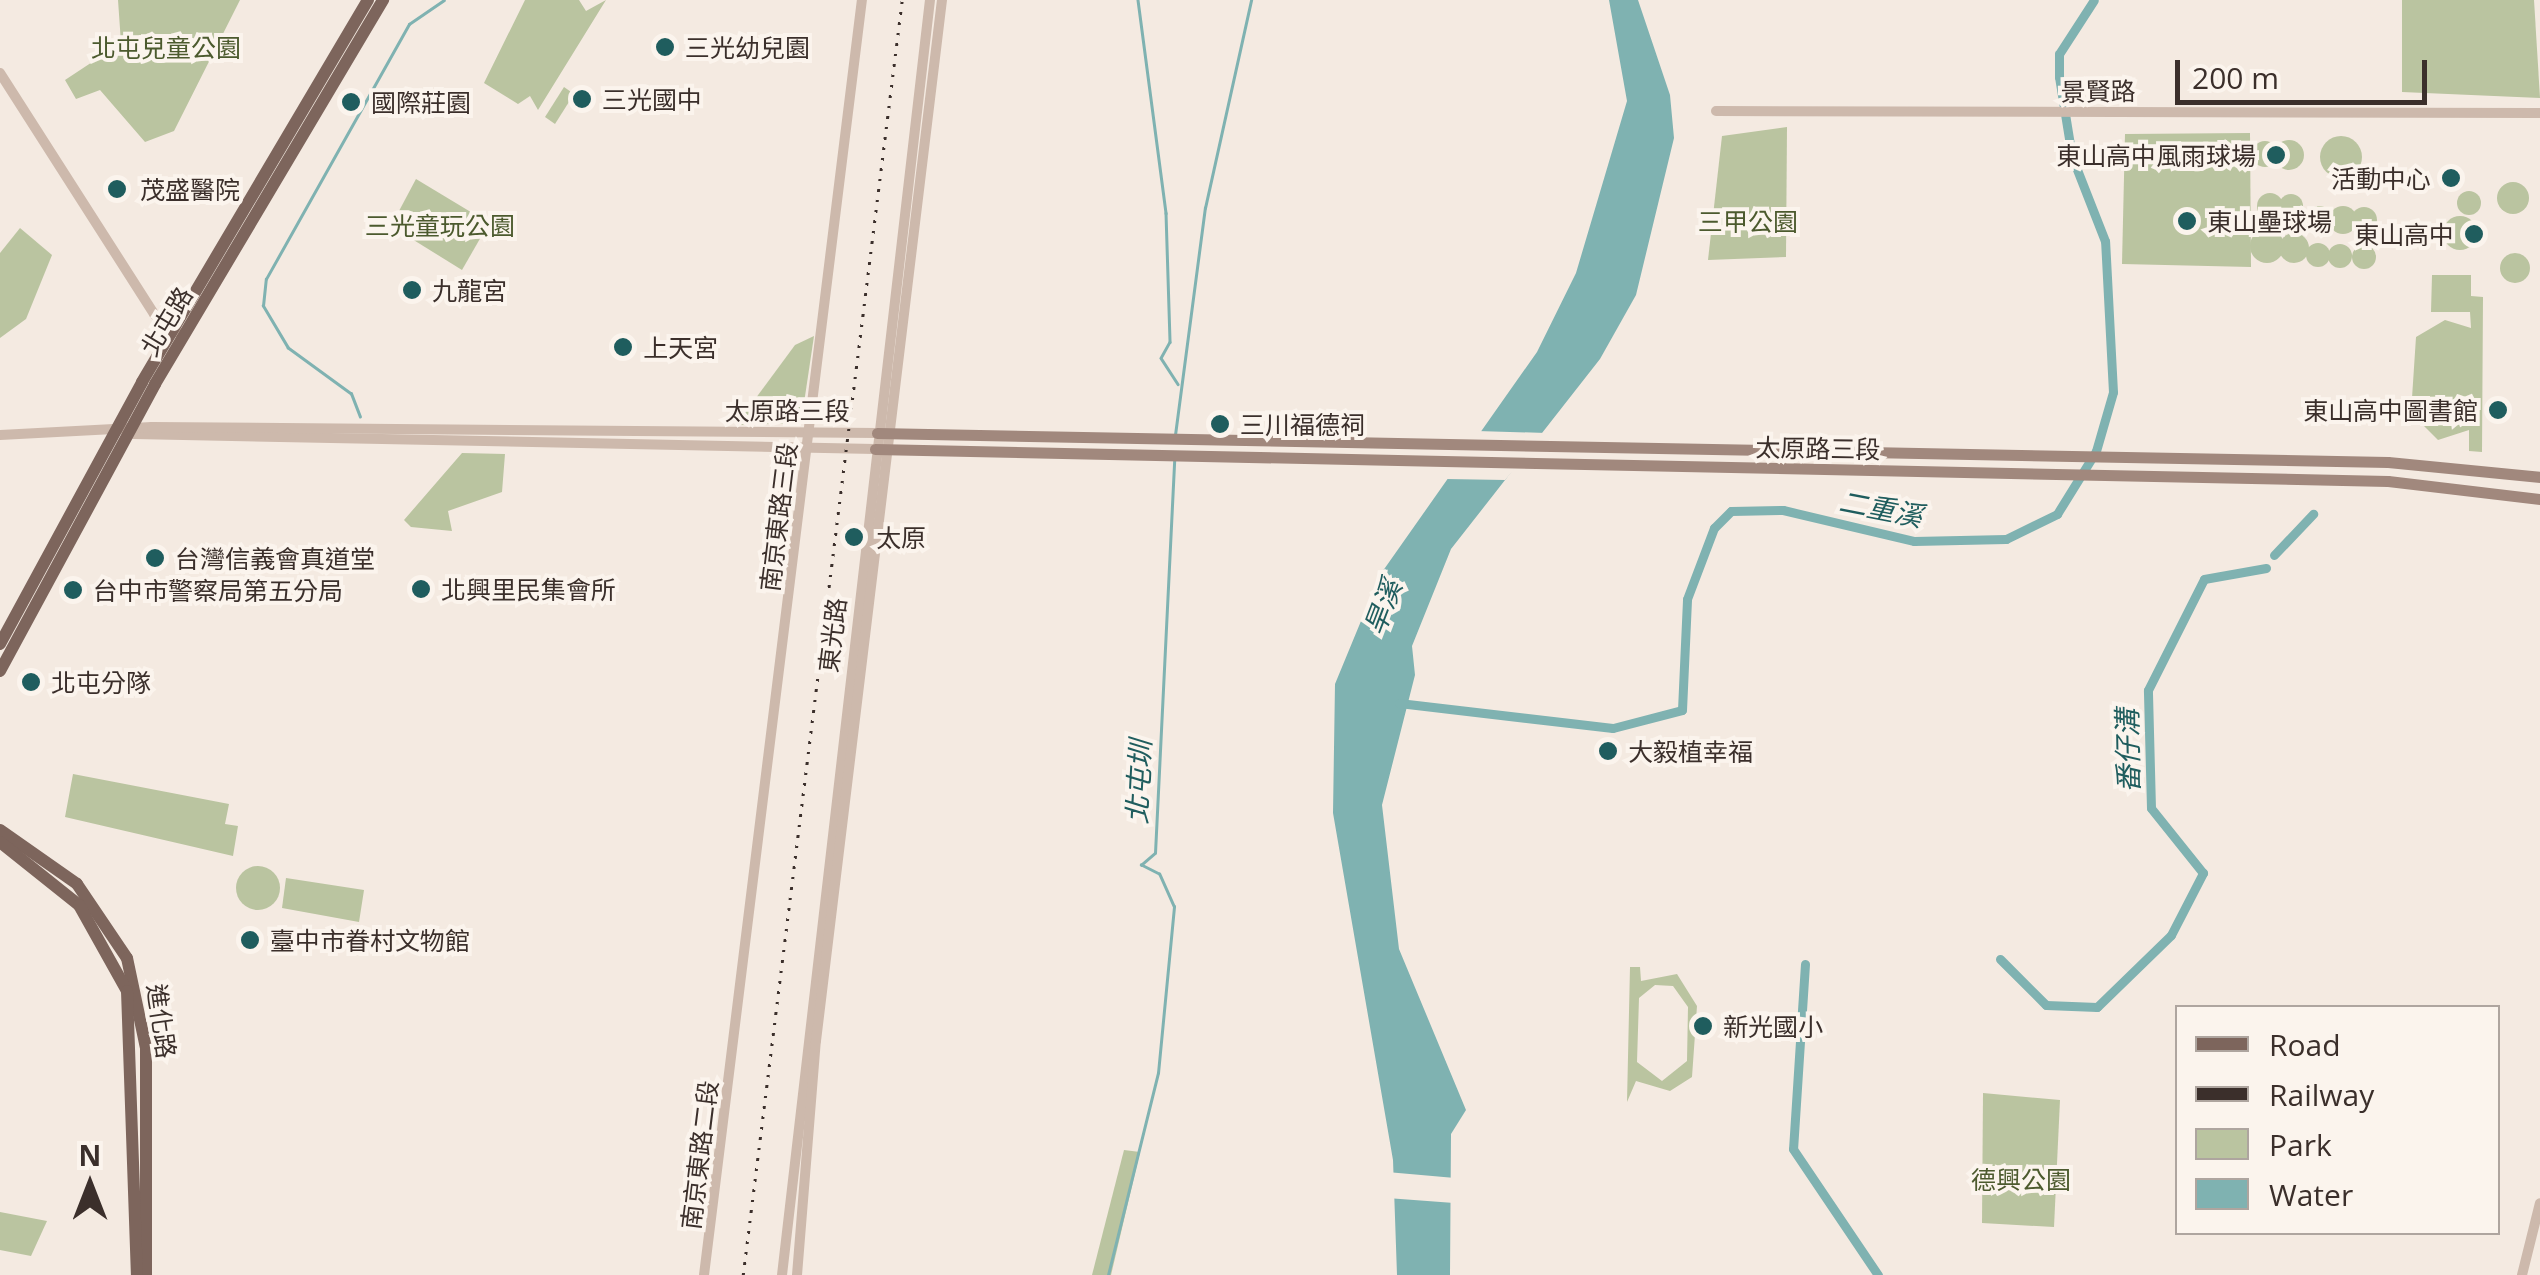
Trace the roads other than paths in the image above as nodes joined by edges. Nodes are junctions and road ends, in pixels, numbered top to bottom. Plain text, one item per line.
1 (368, 0) edge
2 (383, 0) edge
3 (862, 0) edge
4 (930, 0) edge
5 (942, 0) edge
6 (0, 72) edge
7 (1716, 112) dead end
8 (2540, 112) edge
9 (178, 333) junction
10 (128, 433) junction
11 (884, 433) junction
12 (114, 434) junction
13 (0, 435) edge
14 (808, 441) junction
15 (882, 450) junction
16 (2540, 477) edge
17 (2540, 499) edge
18 (0, 644) edge
19 (0, 672) edge
20 (0, 833) edge
21 (734, 1039) joint
22 (812, 1065) junction
23 (2540, 1203) edge
24 (137, 1275) edge
25 (146, 1275) edge
26 (704, 1275) edge
27 (782, 1275) edge
28 (796, 1275) edge
29 (2522, 1275) edge

1 - 9 main road, 北屯路
2 - 9 main road, 北屯路
3 - 14 street, 南京東路三段
4 - 11 street, 東光路
5 - 11 street, 東光路
6 - 9 street
7 - 8 street, 景賢路
9 - 10 main road, 北屯路
9 - 12 main road, 北屯路
10 - 12 street, 太原路三段
10 - 14 street, 太原路三段
10 - 19 main road, 北屯路
11 - 14 street, 太原路三段
11 - 15 street, 東光路
11 - 16 main road, 太原路三段
12 - 13 street, 太原路三段
12 - 18 main road, 北屯路
14 - 15 street, 太原路三段
14 - 21 street, 南京東路三段
15 - 17 main road, 太原路三段
15 - 22 street, 東光路
20 - 24 main road, 進化路
20 - 25 main road, 進化路
21 - 26 street, 南京東路二段
22 - 27 street, 東光路
22 - 28 street, 東光路
23 - 29 street

